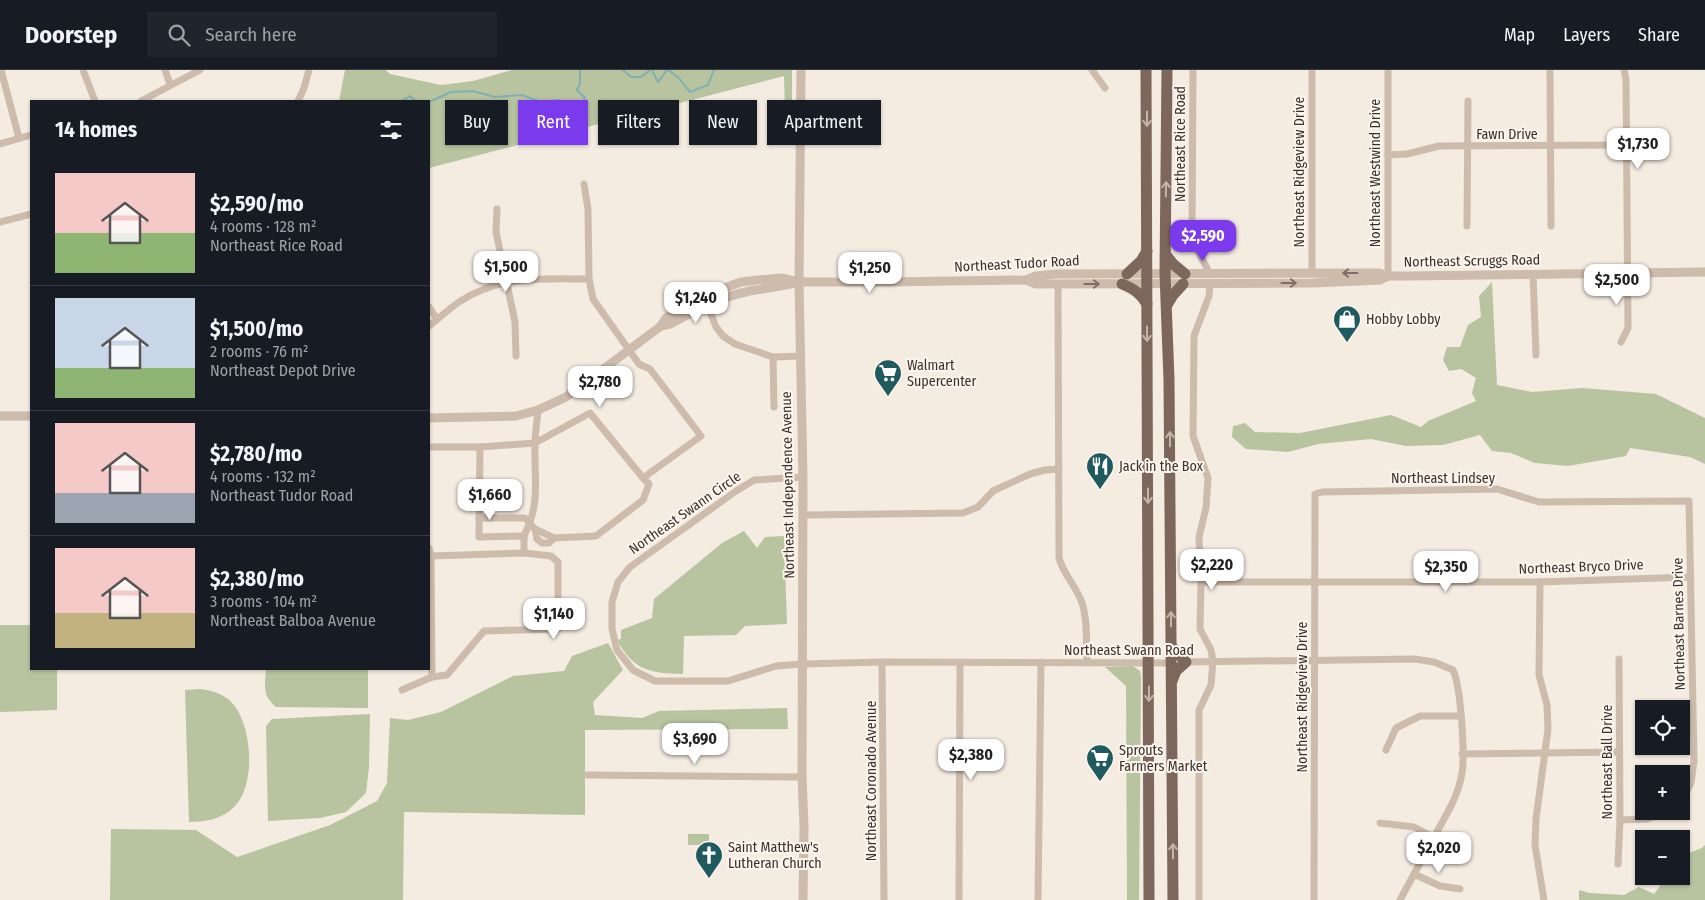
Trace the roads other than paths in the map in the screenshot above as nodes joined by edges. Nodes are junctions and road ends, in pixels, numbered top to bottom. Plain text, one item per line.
1 (2, 70) edge
2 (83, 70) edge
3 (165, 70) edge
4 (200, 70) edge
5 (309, 70) edge
6 (802, 70) edge
7 (1092, 70) edge
8 (1146, 70) edge
9 (1167, 70) edge
10 (1193, 70) edge
11 (1312, 70) edge
12 (1388, 70) edge
13 (1624, 70) edge
14 (1550, 72) dead end
15 (170, 84) junction
16 (1105, 88) dead end
17 (95, 100) edge
18 (143, 100) edge
19 (298, 100) edge
20 (1468, 102) dead end
21 (30, 135) edge
22 (19, 138) junction
23 (0, 144) edge
24 (1626, 145) junction
25 (1467, 146) junction
26 (1550, 146) junction
27 (1388, 155) junction
28 (584, 184) dead end
29 (496, 209) dead end
30 (30, 214) edge
31 (0, 222) edge
32 (1467, 226) dead end
33 (1551, 226) dead end
34 (1147, 251) junction
35 (1166, 255) junction
36 (1705, 272) edge
37 (1262, 273) junction
38 (1312, 273) junction
39 (1628, 273) junction
40 (1056, 274) junction
41 (1074, 274) junction
42 (1210, 274) junction
43 (1388, 276) junction
44 (1533, 278) junction
45 (589, 279) junction
46 (1125, 279) junction
47 (1147, 279) junction
48 (1166, 279) junction
49 (1184, 279) junction
50 (1026, 280) junction
51 (506, 282) junction
52 (799, 282) junction
53 (1262, 283) junction
54 (1046, 284) junction
55 (1058, 284) junction
56 (1210, 284) junction
57 (707, 304) junction
58 (1147, 304) junction
59 (1167, 305) junction
60 (430, 308) edge
61 (438, 319) junction
62 (430, 325) edge
63 (661, 326) junction
64 (1621, 342) dead end
65 (629, 350) junction
66 (516, 356) dead end
67 (800, 356) junction
68 (1536, 356) dead end
69 (773, 357) junction
70 (774, 407) dead end
71 (538, 410) junction
72 (0, 416) edge
73 (30, 416) edge
74 (430, 418) edge
75 (534, 443) junction
76 (430, 447) edge
77 (480, 447) junction
78 (1059, 470) junction
79 (803, 476) junction
80 (643, 478) junction
81 (1315, 494) joint
82 (1689, 501) joint
83 (803, 515) junction
84 (479, 518) junction
85 (532, 527) junction
86 (524, 536) junction
87 (430, 552) edge
88 (524, 553) junction
89 (431, 556) junction
90 (1691, 577) junction
91 (1201, 582) junction
92 (1540, 582) junction
93 (1316, 583) junction
94 (1171, 646) junction
95 (1618, 659) dead end
96 (1213, 661) junction
97 (1314, 661) junction
98 (882, 662) junction
99 (1041, 662) junction
100 (1087, 662) junction
101 (1148, 662) junction
102 (1186, 662) junction
103 (960, 663) junction
104 (1171, 663) junction
105 (803, 664) junction
106 (432, 677) junction
107 (1171, 683) junction
108 (402, 690) dead end
109 (1461, 716) junction
110 (1386, 750) dead end
111 (1546, 752) junction
112 (1620, 752) junction
113 (1462, 754) junction
114 (588, 775) dead end
115 (802, 777) junction
116 (1690, 785) edge
117 (1635, 819) edge
118 (1620, 820) junction
119 (1380, 823) dead end
120 (1433, 837) junction
121 (1618, 864) dead end
122 (1414, 874) junction
123 (1460, 888) dead end
124 (803, 900) edge
125 (884, 900) edge
126 (959, 900) edge
127 (1038, 900) edge
128 (1149, 900) edge
129 (1173, 900) edge
130 (1199, 900) edge
131 (1314, 900) edge
132 (1400, 900) edge
133 (1544, 900) edge

1 - 22 street
2 - 17 street
3 - 15 street
4 - 15 street
5 - 19 street
6 - 52 street, Northeast Independence Avenue
7 - 16 street
8 -> 34 main road
35 -> 9 main road
10 - 42 street, Northeast Rice Road
11 - 38 street, Northeast Ridgeview Drive
12 - 27 street, Northeast Westwind Drive
13 - 24 street
14 - 26 street
15 - 18 street
20 - 25 street
21 - 22 street
22 - 23 street
24 - 26 street, Fawn Drive
24 - 39 street
25 - 26 street, Fawn Drive
25 - 27 street, Fawn Drive
25 - 32 street
26 - 33 street
27 - 43 street, Northeast Westwind Drive
28 - 45 street
29 - 51 street
30 - 31 street
34 - 46 main road
34 - 47 main road
35 - 48 main road
35 - 49 main road
36 - 39 street, Northeast Scruggs Road
37 - 38 street, Northeast Scruggs Road
37 - 42 street, Northeast Scruggs Road
37 - 53 street
43 -> 38 street, Northeast Scruggs Road
39 - 44 street, Northeast Scruggs Road
39 - 64 street
40 - 41 street, Northeast Tudor Road
40 - 50 street, Northeast Tudor Road
40 - 54 street
41 - 46 street, Northeast Tudor Road
41 - 55 street
42 - 49 street, Northeast Scruggs Road
43 - 44 street, Northeast Scruggs Road
53 -> 43 street, Northeast Scruggs Road
44 - 68 street
45 - 51 street
45 - 65 street
46 - 47 street, Northeast Tudor Road
55 -> 46 street
46 - 58 main road
47 - 48 street, Northeast Scruggs Road
47 - 58 main road
48 - 49 street, Northeast Scruggs Road
48 - 59 main road
49 - 56 street, Northeast Scruggs Road
49 - 59 main road
50 - 52 street, Northeast Tudor Road
50 - 54 street
51 - 61 street
51 - 66 street
52 - 57 street, Northeast Tudor Road
52 - 63 street, Northeast Tudor Road
52 - 67 street, Northeast Independence Avenue
53 - 56 street, Northeast Scruggs Road
54 - 55 street
55 - 78 street
56 - 91 street
57 - 63 street, Northeast Tudor Road
57 - 69 street
58 -> 101 main road
94 -> 59 main road
60 - 61 street
61 - 62 street
63 - 65 street, Northeast Tudor Road
65 - 71 street, Northeast Tudor Road
65 - 80 street
67 - 69 street
67 - 79 street, Northeast Independence Avenue
69 - 70 street
71 - 74 street, Northeast Tudor Road
71 - 75 street
72 - 73 street
75 - 77 street
75 - 80 street
75 - 85 street
76 - 77 street
77 - 84 street
78 - 83 street
78 - 100 street
79 - 83 street, Northeast Independence Avenue
79 - 105 street, Northeast Swann Circle
80 - 85 street
81 - 82 street, Northeast Lindsey
81 - 93 street, Northeast Ridgeview Drive
82 - 90 street, Northeast Barnes Drive
83 - 105 street, Northeast Independence Avenue
84 - 85 street
84 - 86 street
85 - 86 street
86 - 88 street
87 - 89 street
88 - 89 street
88 - 106 street
89 - 106 street
90 - 92 street, Northeast Bryco Drive
90 - 116 street, Northeast Barnes Drive
91 - 93 street, Northeast Bryco Drive
91 - 96 street
92 - 93 street, Northeast Bryco Drive
92 - 111 street
93 - 97 street, Northeast Ridgeview Drive
94 - 102 main road
94 - 104 main road
95 - 112 street, Northeast Ball Drive
96 - 97 street, Northeast Swann Road
96 - 102 street, Northeast Swann Road
96 - 130 street
97 - 109 street, Northeast Swann Road
97 - 131 street, Northeast Ridgeview Drive
98 - 103 street, Northeast Swann Road
98 - 105 street, Northeast Swann Road
98 - 125 street, Northeast Coronado Avenue
99 - 100 street, Northeast Swann Road
99 - 103 street, Northeast Swann Road
99 - 127 street
100 - 101 street, Northeast Swann Road
101 - 104 street, Northeast Swann Road
101 -> 128 main road
102 - 104 street, Northeast Swann Road
102 - 107 main road
103 - 126 street
104 - 107 main road
105 - 115 street, Northeast Independence Avenue
106 - 108 street
129 -> 107 main road
109 - 110 street
109 - 113 street
111 - 112 street
111 - 113 street
111 - 133 street
112 - 118 street, Northeast Ball Drive
113 - 120 street
114 - 115 street
115 - 124 street, Northeast Independence Avenue
117 - 118 street
118 - 121 street, Northeast Ball Drive
119 - 120 street
120 - 122 street
122 - 123 street
122 - 132 street

